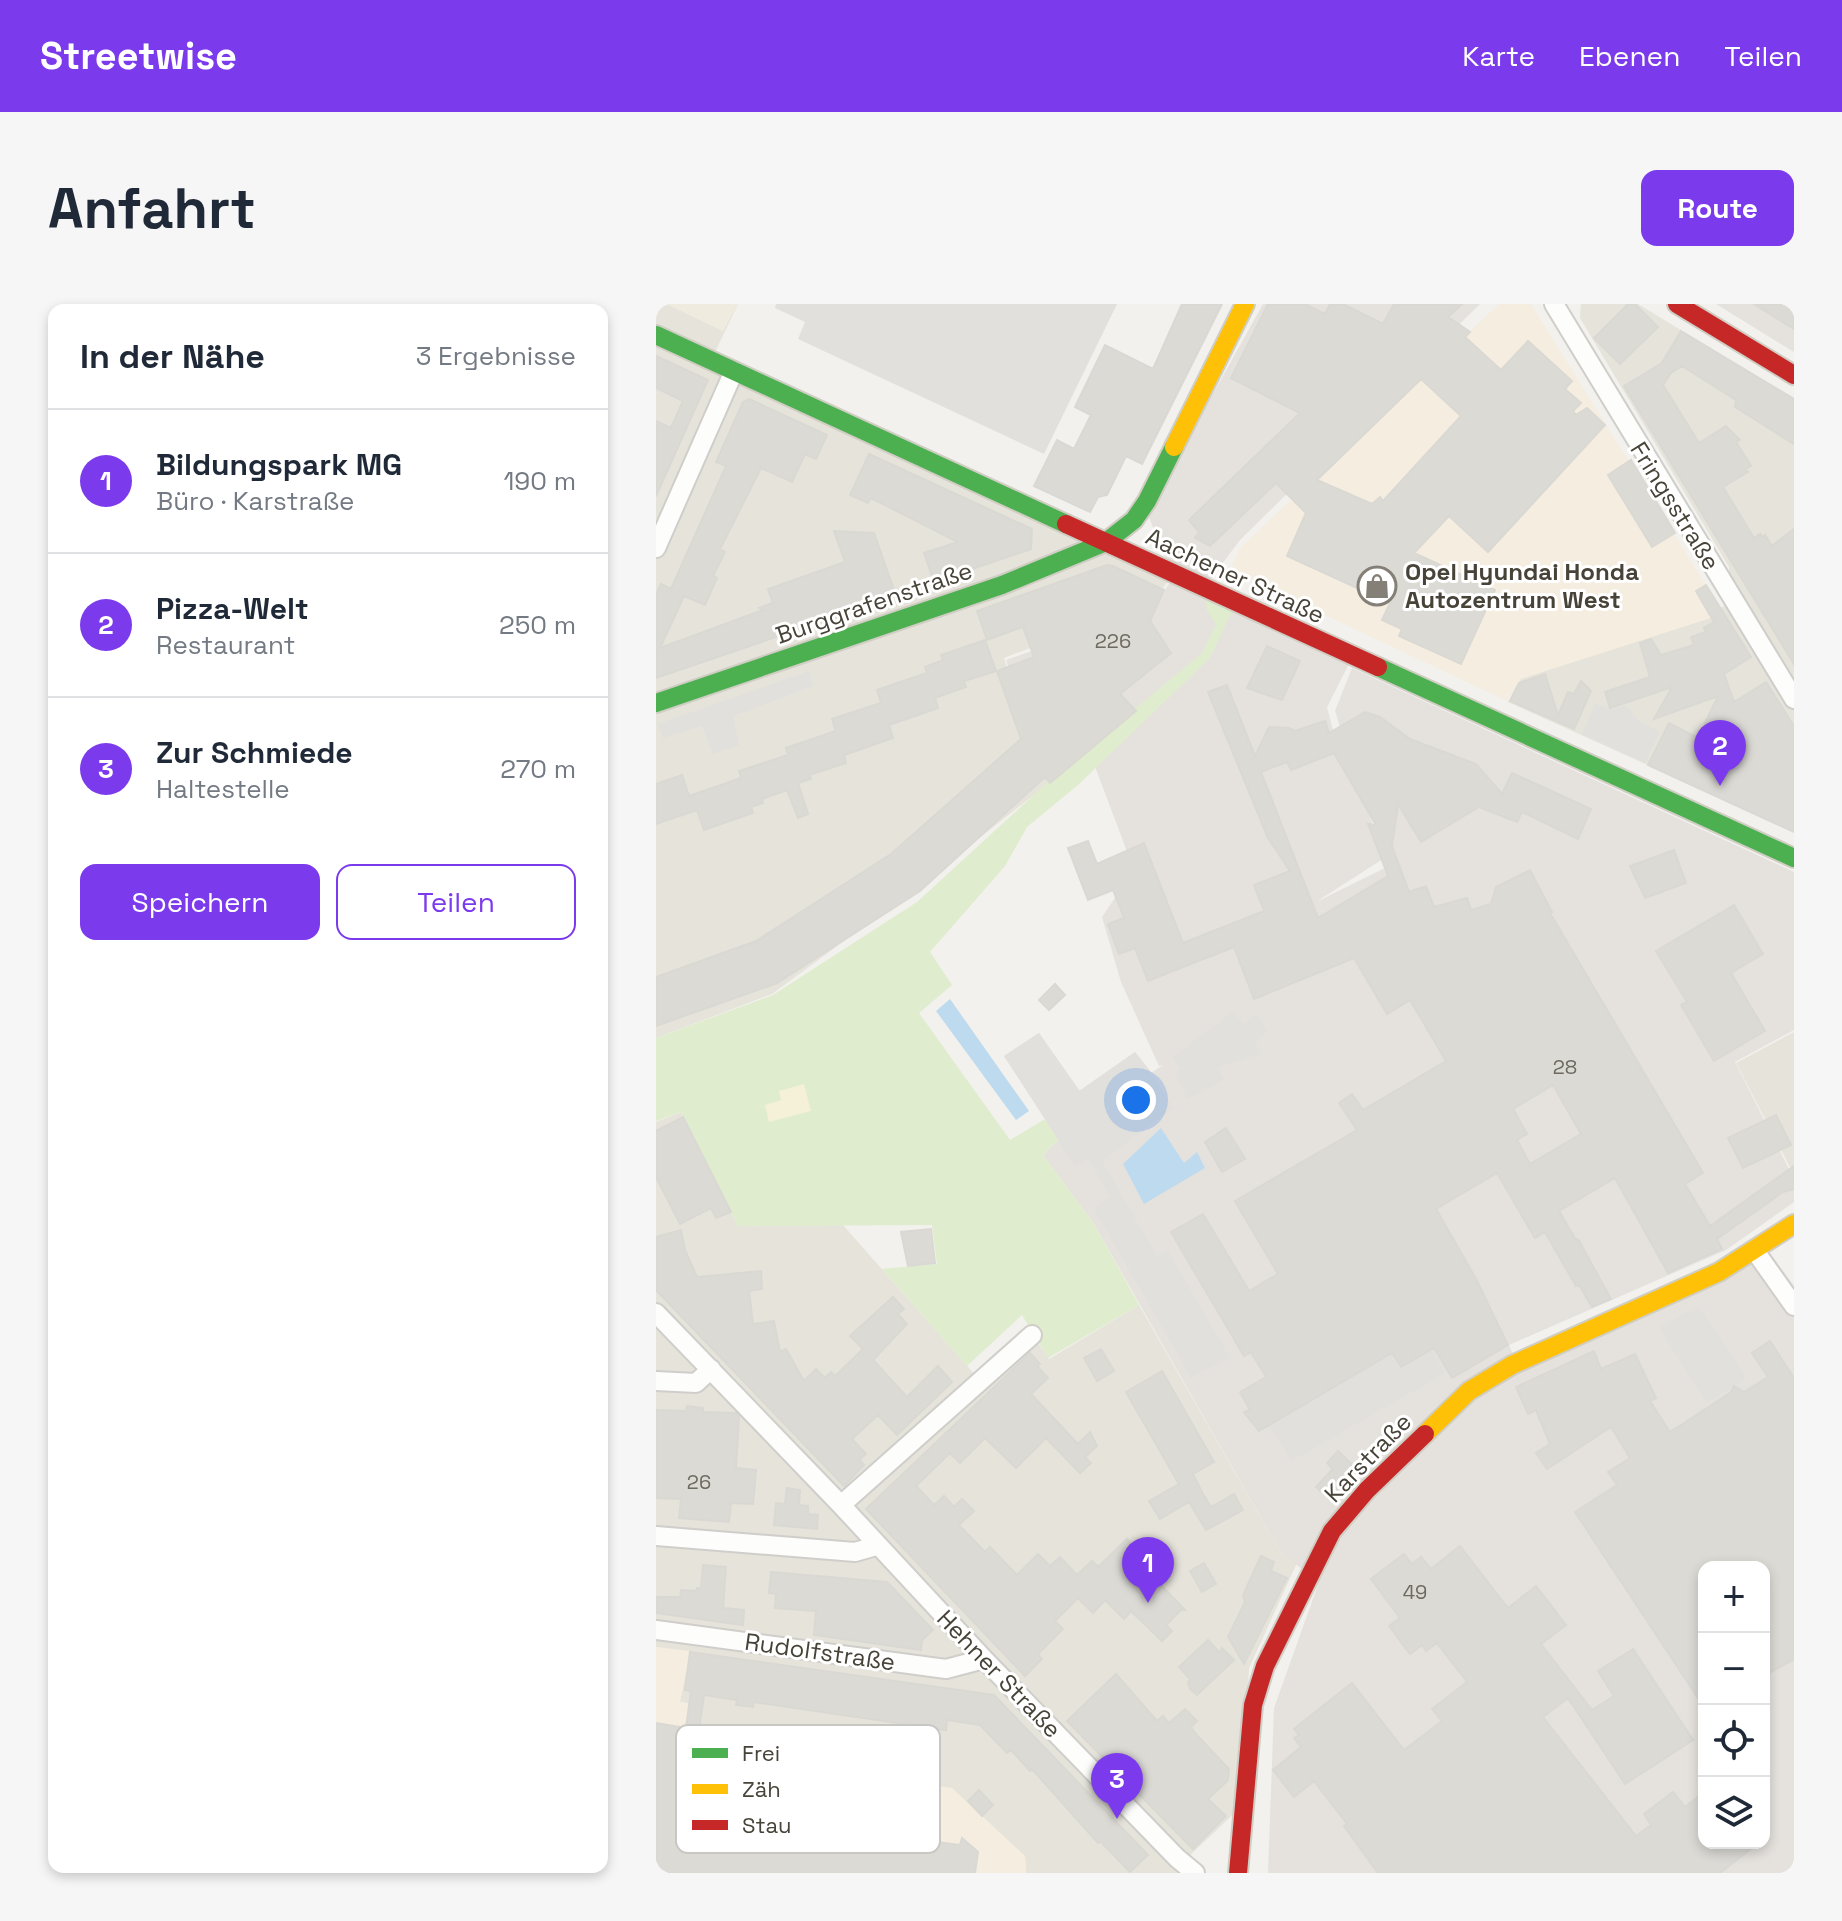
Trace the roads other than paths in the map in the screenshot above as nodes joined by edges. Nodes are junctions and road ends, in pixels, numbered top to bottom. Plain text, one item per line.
1 (1245, 304) edge
2 (1677, 304) edge
3 (1559, 307) edge
4 (656, 335) edge
5 (734, 371) junction
6 (1794, 375) edge
7 (1106, 542) junction
8 (656, 548) edge
9 (1794, 699) edge
10 (656, 703) edge
11 (1794, 858) edge
12 (1794, 1224) edge
13 (1755, 1251) junction
14 (1794, 1306) edge
15 (656, 1313) edge
16 (1032, 1335) dead end
17 (711, 1369) junction
18 (656, 1381) edge
19 (841, 1505) junction
20 (656, 1536) edge
21 (876, 1546) junction
22 (656, 1630) edge
23 (984, 1659) junction
24 (1195, 1873) edge
25 (1238, 1873) edge

1 - 7 street, Burggrafenstraße
2 - 6 street
3 - 9 street, Fringsstraße
4 - 5 street, Aachener Straße
5 - 7 street, Aachener Straße
5 - 8 street
7 - 10 street, Burggrafenstraße
7 - 11 street, Aachener Straße
12 - 13 street, Karstraße
13 - 14 street
13 - 25 street, Karstraße
15 - 17 street, Hehner Straße
16 - 19 street
17 - 18 street
17 - 19 street, Hehner Straße
19 - 21 street, Hehner Straße
20 - 21 street
21 - 23 street, Hehner Straße
22 - 23 street, Rudolfstraße
23 - 24 street, Hehner Straße

